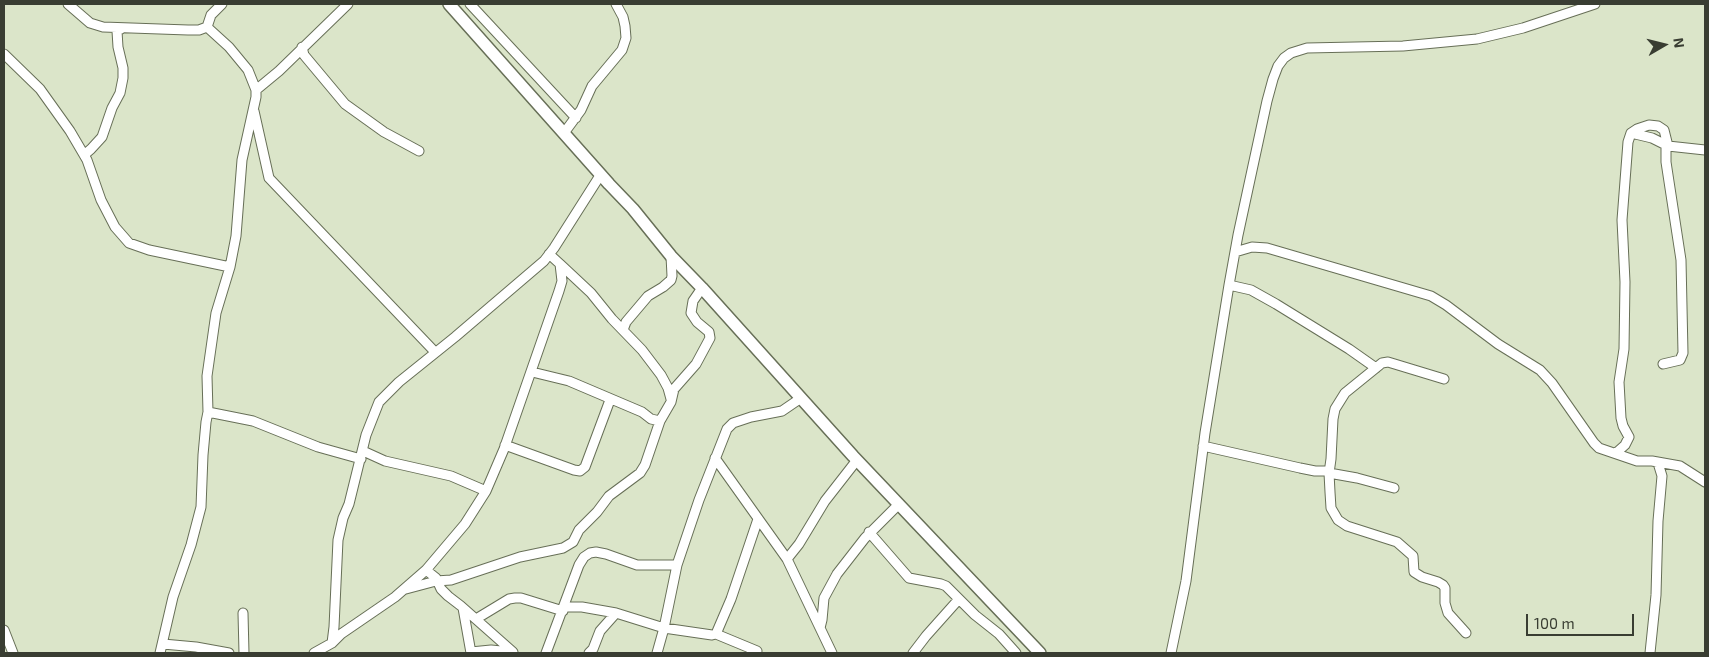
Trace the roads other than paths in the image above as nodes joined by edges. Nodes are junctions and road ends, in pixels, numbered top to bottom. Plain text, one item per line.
1 (68, 4) edge
2 (222, 4) edge
3 (348, 4) edge
4 (449, 4) edge
5 (470, 4) edge
6 (616, 4) edge
7 (1595, 4) edge
8 (207, 27) junction
9 (121, 29) junction
10 (302, 47) junction
11 (4, 54) edge
12 (256, 90) junction
13 (253, 110) junction
14 (576, 118) junction
15 (564, 133) junction
16 (1631, 133) junction
17 (1667, 145) junction
18 (1705, 150) edge
19 (419, 151) dead end
20 (84, 155) junction
21 (601, 174) junction
22 (1235, 252) junction
23 (549, 254) junction
24 (671, 256) junction
25 (560, 264) junction
26 (230, 267) junction
27 (1229, 285) junction
28 (702, 288) junction
29 (623, 330) junction
30 (435, 352) junction
31 (1663, 364) dead end
32 (1376, 368) junction
33 (532, 372) junction
34 (1444, 379) dead end
35 (801, 398) junction
36 (610, 400) junction
37 (671, 402) junction
38 (208, 412) junction
39 (660, 421) junction
40 (505, 445) junction
41 (1203, 446) junction
42 (1616, 453) junction
43 (362, 455) junction
44 (715, 458) junction
45 (857, 460) junction
46 (1658, 463) junction
47 (1329, 472) junction
48 (1705, 482) edge
49 (1394, 488) dead end
50 (486, 491) junction
51 (898, 504) junction
52 (758, 519) junction
53 (869, 532) junction
54 (787, 559) junction
55 (677, 565) junction
56 (426, 570) junction
57 (436, 581) junction
58 (404, 590) junction
59 (959, 599) junction
60 (463, 608) junction
61 (564, 609) junction
62 (243, 613) dead end
63 (616, 613) junction
64 (476, 619) junction
65 (664, 628) junction
66 (820, 628) junction
67 (4, 630) edge
68 (1466, 633) dead end
69 (716, 634) junction
70 (332, 643) junction
71 (163, 644) junction
72 (757, 651) dead end
73 (12, 653) edge
74 (160, 653) edge
75 (229, 653) edge
76 (244, 653) edge
77 (314, 653) edge
78 (471, 653) edge
79 (515, 653) edge
80 (546, 653) edge
81 (588, 653) edge
82 (657, 653) edge
83 (832, 653) edge
84 (913, 653) edge
85 (1016, 653) edge
86 (1040, 653) edge
87 (1170, 653) edge
88 (1650, 653) edge

1 - 9 street
2 - 8 street
3 - 10 street
4 - 15 street
5 - 14 street
6 - 14 street
7 - 22 street
8 - 9 street
8 - 12 street
9 - 20 street
10 - 12 street
10 - 19 street
11 - 20 street
12 - 13 street
13 - 26 street
13 - 30 street
14 - 15 street
15 - 21 street
16 - 17 street
16 - 17 street
16 - 42 street
17 - 18 street
17 - 31 street
20 - 26 street
21 - 23 street
21 - 24 street
22 - 27 street
22 - 42 street
23 - 25 street
23 - 30 street
24 - 28 street
24 - 29 street
25 - 29 street
25 - 33 street
26 - 38 street
27 - 32 street
27 - 41 street
28 - 35 street
28 - 37 street
29 - 37 street
30 - 43 street
32 - 34 street
32 - 47 street
33 - 36 street
33 - 40 street
35 - 44 street
35 - 45 street
36 - 39 street
36 - 40 street
37 - 39 street
38 - 43 street
38 - 71 street
39 - 57 street
40 - 50 street
41 - 47 street
41 - 87 street
42 - 46 street
43 - 50 street
43 - 70 street
44 - 52 street
44 - 55 street
45 - 51 street
45 - 54 street
46 - 48 street
46 - 88 street
47 - 49 street
47 - 68 street
50 - 56 street
51 - 53 street
51 - 86 street
52 - 54 street
52 - 69 street
53 - 59 street
53 - 66 street
54 - 66 street
55 - 61 street
55 - 65 street
56 - 57 street
56 - 58 street
57 - 58 street
57 - 60 street
58 - 70 street
59 - 84 street
59 - 85 street
60 - 64 street
60 - 78 street
61 - 63 street
61 - 64 street
61 - 80 street
62 - 76 street
63 - 65 street
63 - 81 street
64 - 79 street
65 - 69 street
65 - 82 street
66 - 83 street
67 - 73 street
69 - 72 street
70 - 77 street
71 - 74 street
71 - 75 street
78 - 79 street

